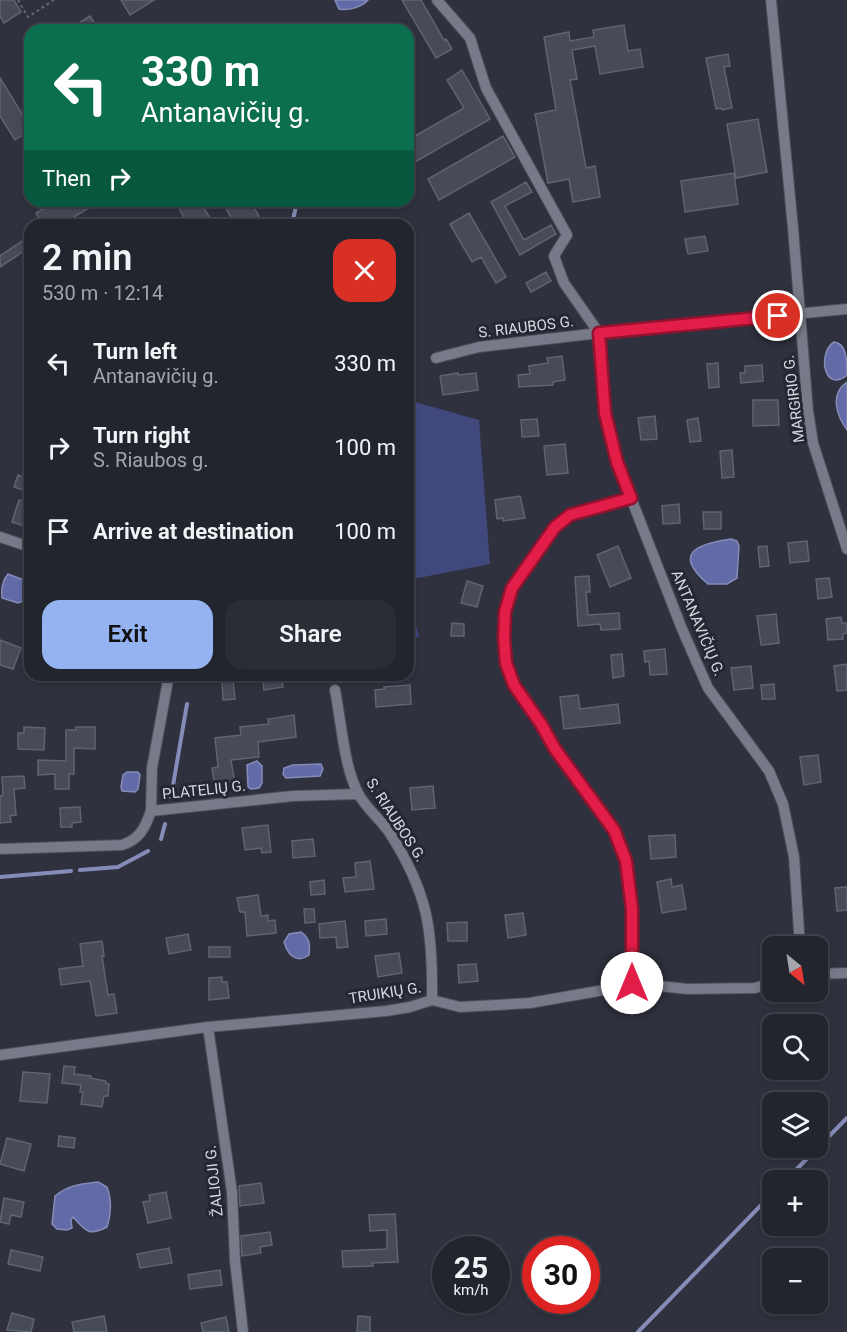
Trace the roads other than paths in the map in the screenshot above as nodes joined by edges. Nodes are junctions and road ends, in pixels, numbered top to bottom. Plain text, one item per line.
1 (437, 0) edge
2 (771, 0) edge
3 (847, 309) edge
4 (800, 313) junction
5 (599, 333) junction
6 (436, 358) dead end
7 (631, 498) junction
8 (0, 537) edge
9 (24, 545) edge
10 (847, 549) edge
11 (168, 681) edge
12 (335, 690) dead end
13 (358, 794) junction
14 (151, 811) junction
15 (0, 849) edge
16 (799, 936) edge
17 (847, 973) edge
18 (828, 974) edge
19 (632, 983) junction
20 (762, 986) edge
21 (432, 1000) junction
22 (208, 1027) junction
23 (0, 1055) edge
24 (243, 1332) edge

1 - 5 street
2 - 4 street, MARGIRIO G.
3 - 4 street, S. RIAUBOS G.
4 - 5 street, S. RIAUBOS G.
4 - 10 street, MARGIRIO G.
5 - 6 street, S. RIAUBOS G.
5 - 7 street, ANTANAVIČIŲ G.
7 - 16 street, ANTANAVIČIŲ G.
7 - 19 street
8 - 9 street
11 - 14 street
12 - 13 street, S. RIAUBOS G.
13 - 14 street, PLATELIŲ G.
13 - 21 street, S. RIAUBOS G.
14 - 15 street, PLATELIŲ G.
17 - 18 street
19 - 20 street, TRUIKIŲ G.
19 - 21 street, TRUIKIŲ G.
21 - 22 street, TRUIKIŲ G.
22 - 23 street, TRUIKIŲ G.
22 - 24 street, ŽALIOJI G.

